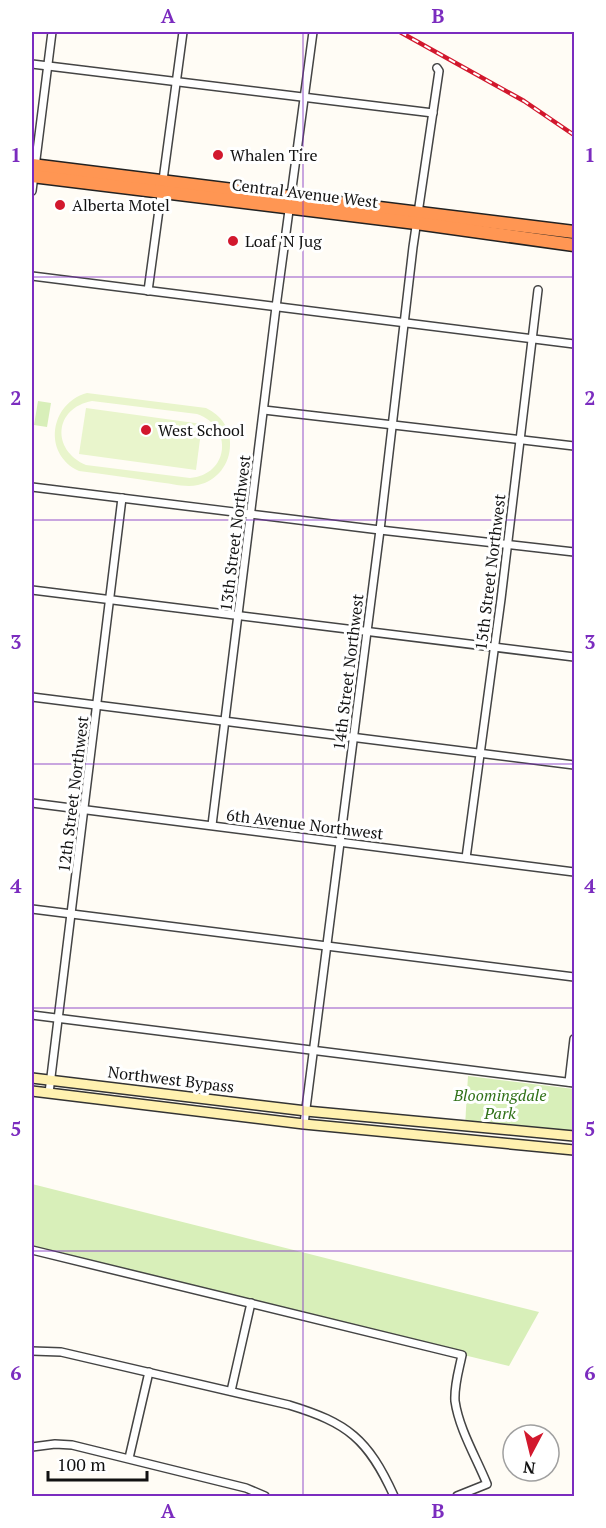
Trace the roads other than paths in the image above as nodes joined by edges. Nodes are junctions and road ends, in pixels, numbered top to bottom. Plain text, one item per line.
1 (52, 32) edge
2 (183, 32) edge
3 (313, 32) edge
4 (32, 64) edge
5 (48, 66) junction
6 (437, 68) dead end
7 (176, 81) junction
8 (306, 97) junction
9 (433, 113) junction
10 (33, 171) edge
11 (162, 186) junction
12 (32, 191) edge
13 (290, 202) junction
14 (417, 218) junction
15 (574, 233) edge
16 (574, 245) edge
17 (32, 276) edge
18 (538, 290) dead end
19 (148, 291) junction
20 (276, 307) junction
21 (404, 322) junction
22 (533, 339) junction
23 (574, 344) edge
24 (264, 410) junction
25 (392, 425) junction
26 (520, 440) junction
27 (574, 446) edge
28 (32, 486) edge
29 (122, 498) junction
30 (251, 514) junction
31 (380, 530) junction
32 (508, 544) junction
33 (574, 552) edge
34 (32, 590) edge
35 (110, 600) junction
36 (238, 616) junction
37 (367, 632) junction
38 (495, 647) junction
39 (574, 657) edge
40 (32, 697) edge
41 (97, 705) junction
42 (224, 722) junction
43 (353, 737) junction
44 (480, 753) junction
45 (574, 765) edge
46 (32, 803) edge
47 (85, 810) junction
48 (212, 825) junction
49 (340, 842) junction
50 (466, 858) junction
51 (574, 872) edge
52 (32, 909) edge
53 (71, 914) junction
54 (326, 947) junction
55 (574, 977) edge
56 (32, 1015) edge
57 (58, 1019) junction
58 (574, 1039) edge
59 (314, 1051) junction
60 (32, 1077) edge
61 (50, 1080) junction
62 (572, 1082) edge
63 (32, 1091) edge
64 (49, 1093) junction
65 (306, 1111) junction
66 (304, 1124) junction
67 (574, 1136) edge
68 (574, 1150) edge
69 (32, 1250) edge
70 (251, 1303) junction
71 (32, 1351) edge
72 (149, 1372) junction
73 (231, 1391) junction
74 (32, 1447) edge
75 (129, 1458) junction
76 (265, 1497) edge
77 (394, 1497) edge
78 (457, 1497) edge

1 - 5 street
2 - 7 street
3 - 8 street, 13th Street Northwest
4 - 5 street
5 - 7 street
5 - 10 street
6 - 9 street, 14th Street Northwest
7 - 8 street
7 - 11 street
8 - 9 street
8 - 13 street, 13th Street Northwest
9 - 14 street, 14th Street Northwest
10 - 11 highway, Central Avenue West
10 - 12 street
11 - 13 highway, Central Avenue West
11 - 19 street
13 - 14 highway, Central Avenue West
13 - 20 street, 13th Street Northwest
14 - 15 highway, Central Avenue West
14 - 16 highway, Central Avenue West
14 - 21 street, 14th Street Northwest
17 - 19 street
18 - 22 street, 15th Street Northwest
19 - 20 street
20 - 21 street
20 - 24 street, 13th Street Northwest
21 - 22 street
21 - 25 street, 14th Street Northwest
22 - 23 street
22 - 26 street, 15th Street Northwest
24 - 25 street
24 - 30 street, 13th Street Northwest
25 - 26 street
25 - 31 street, 14th Street Northwest
26 - 27 street
26 - 32 street, 15th Street Northwest
28 - 29 street
29 - 30 street
29 - 35 street, 12th Street Northwest
30 - 31 street
30 - 36 street, 13th Street Northwest
31 - 32 street
31 - 37 street, 14th Street Northwest
32 - 33 street
32 - 38 street, 15th Street Northwest
34 - 35 street
35 - 36 street
35 - 41 street, 12th Street Northwest
36 - 37 street
36 - 42 street, 13th Street Northwest
37 - 38 street
37 - 43 street, 14th Street Northwest
38 - 39 street
38 - 44 street, 15th Street Northwest
40 - 41 street
41 - 42 street
41 - 47 street, 12th Street Northwest
42 - 43 street
42 - 48 street, 13th Street Northwest
43 - 44 street
43 - 49 street, 14th Street Northwest
44 - 45 street
44 - 50 street, 15th Street Northwest
46 - 47 street, 6th Avenue Northwest
47 - 48 street, 6th Avenue Northwest
47 - 53 street, 12th Street Northwest
48 - 49 street, 6th Avenue Northwest
49 - 50 street, 6th Avenue Northwest
49 - 54 street, 14th Street Northwest
50 - 51 street, 6th Avenue Northwest
52 - 53 street
53 - 54 street
53 - 57 street, 12th Street Northwest
54 - 55 street
54 - 59 street, 14th Street Northwest
56 - 57 street
57 - 59 street
57 - 61 street, 12th Street Northwest
58 - 62 street
59 - 62 street
59 - 65 street, 14th Street Northwest
60 - 61 main road, Northwest Bypass
61 - 64 street, 12th Street Northwest
61 - 65 main road, Northwest Bypass
63 - 64 main road, Northwest Bypass
64 - 66 main road, Northwest Bypass
65 - 66 street, 14th Street Northwest
65 - 67 main road, Northwest Bypass
66 - 68 main road, Northwest Bypass
69 - 70 street
70 - 73 street
70 - 78 street
71 - 72 street
72 - 73 street
72 - 75 street
73 - 77 street
74 - 75 street
75 - 76 street

